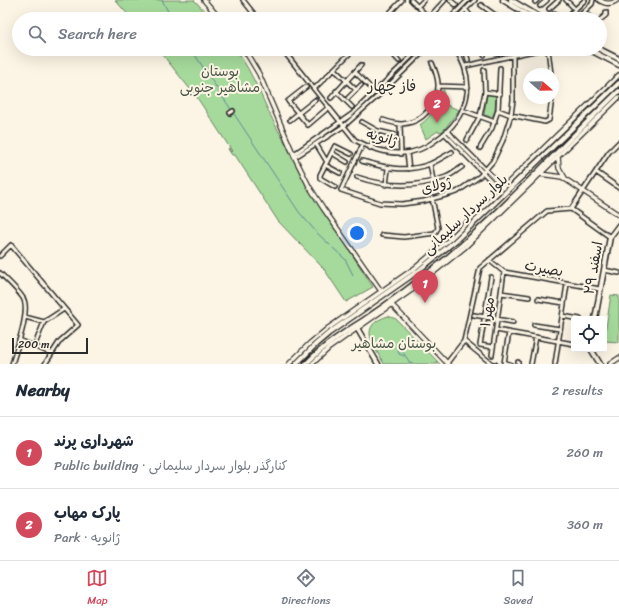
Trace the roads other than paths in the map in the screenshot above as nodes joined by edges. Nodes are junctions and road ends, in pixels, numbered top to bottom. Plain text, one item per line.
1 (204, 0) edge
2 (243, 0) edge
3 (402, 0) edge
4 (411, 0) edge
5 (424, 0) edge
6 (445, 0) edge
7 (450, 0) edge
8 (468, 0) edge
9 (475, 0) edge
10 (503, 0) edge
11 (511, 0) edge
12 (546, 0) edge
13 (559, 0) edge
14 (566, 0) edge
15 (585, 0) edge
16 (593, 0) edge
17 (599, 0) edge
18 (617, 0) edge
19 (456, 5) dead end
20 (481, 5) dead end
21 (418, 6) junction
22 (540, 6) dead end
23 (465, 9) junction
24 (549, 9) dead end
25 (575, 9) junction
26 (214, 12) edge
27 (252, 12) edge
28 (391, 12) edge
29 (424, 12) edge
30 (434, 12) edge
31 (456, 12) edge
32 (462, 12) edge
33 (467, 12) edge
34 (491, 12) edge
35 (523, 12) edge
36 (531, 12) edge
37 (572, 12) edge
38 (584, 12) edge
39 (608, 54) joint
40 (248, 56) edge
41 (288, 56) edge
42 (347, 56) edge
43 (394, 56) edge
44 (412, 56) edge
45 (419, 56) edge
46 (459, 56) edge
47 (467, 56) edge
48 (509, 56) edge
49 (513, 56) edge
50 (549, 56) edge
51 (601, 56) edge
52 (605, 58) junction
53 (619, 59) edge
54 (468, 60) dead end
55 (399, 61) dead end
56 (432, 63) dead end
57 (361, 65) dead end
58 (619, 65) edge
59 (465, 66) junction
60 (500, 68) dead end
61 (550, 68) edge
62 (334, 69) junction
63 (484, 70) dead end
64 (355, 72) junction
65 (619, 75) edge
66 (346, 81) junction
67 (619, 83) edge
68 (361, 85) dead end
69 (438, 86) junction
70 (306, 87) dead end
71 (468, 87) junction
72 (314, 89) junction
73 (372, 89) dead end
74 (378, 89) junction
75 (356, 90) junction
76 (336, 91) junction
77 (619, 91) edge
78 (485, 92) junction
79 (382, 93) junction
80 (500, 94) junction
81 (619, 97) edge
82 (331, 98) dead end
83 (348, 98) dead end
84 (315, 100) dead end
85 (599, 102) junction
86 (551, 104) edge
87 (329, 107) junction
88 (352, 107) dead end
89 (602, 108) junction
90 (462, 110) junction
91 (498, 110) junction
92 (590, 111) junction
93 (298, 113) junction
94 (511, 115) junction
95 (595, 115) junction
96 (480, 116) junction
97 (290, 120) dead end
98 (384, 120) dead end
99 (340, 122) junction
100 (362, 122) dead end
101 (495, 122) junction
102 (400, 124) junction
103 (344, 126) junction
104 (378, 131) junction
105 (446, 132) junction
106 (395, 135) dead end
107 (467, 140) dead end
108 (619, 142) edge
109 (316, 144) junction
110 (363, 144) junction
111 (550, 146) junction
112 (370, 148) junction
113 (480, 148) dead end
114 (452, 152) dead end
115 (332, 153) junction
116 (407, 153) junction
117 (351, 154) dead end
118 (401, 154) junction
119 (294, 156) junction
120 (558, 157) junction
121 (362, 161) dead end
122 (347, 162) dead end
123 (326, 164) junction
124 (430, 164) junction
125 (462, 167) dead end
126 (388, 169) junction
127 (409, 169) junction
128 (486, 169) junction
129 (483, 172) junction
130 (596, 172) junction
131 (340, 173) dead end
132 (540, 174) junction
133 (357, 177) dead end
134 (566, 179) junction
135 (433, 180) junction
136 (386, 185) junction
137 (335, 187) dead end
138 (504, 188) junction
139 (619, 188) edge
140 (524, 190) junction
141 (583, 190) junction
142 (501, 191) junction
143 (517, 192) junction
144 (432, 198) junction
145 (514, 199) junction
146 (571, 209) junction
147 (619, 215) edge
148 (619, 225) edge
149 (382, 235) dead end
150 (610, 237) junction
151 (433, 254) junction
152 (0, 256) edge
153 (489, 260) junction
154 (426, 265) junction
155 (415, 268) junction
156 (604, 270) junction
157 (504, 272) junction
158 (0, 273) edge
159 (619, 273) edge
160 (491, 277) dead end
161 (567, 284) junction
162 (600, 289) junction
163 (381, 291) junction
164 (501, 293) junction
165 (529, 298) dead end
166 (538, 299) dead end
167 (564, 303) junction
168 (392, 305) junction
169 (64, 309) junction
170 (377, 310) junction
171 (474, 315) dead end
172 (562, 316) junction
173 (596, 316) edge
174 (25, 317) junction
175 (484, 317) junction
176 (372, 318) junction
177 (571, 318) edge
178 (497, 320) junction
179 (44, 322) junction
180 (513, 322) dead end
181 (534, 325) dead end
182 (357, 328) junction
183 (560, 329) junction
184 (496, 330) junction
185 (509, 332) junction
186 (536, 337) junction
187 (19, 340) junction
188 (464, 341) junction
189 (558, 341) junction
190 (571, 343) edge
191 (34, 347) junction
192 (493, 347) junction
193 (593, 352) edge
194 (52, 353) junction
195 (492, 355) dead end
196 (619, 358) edge
197 (12, 364) edge
198 (45, 364) edge
199 (289, 364) edge
200 (296, 364) edge
201 (306, 364) edge
202 (312, 364) edge
203 (378, 364) edge
204 (447, 364) edge
205 (495, 364) edge
206 (510, 364) edge
207 (531, 364) edge
208 (555, 364) edge
209 (600, 364) edge
210 (610, 364) edge

1 - 26 street
2 - 27 street
3 - 28 street
4 - 21 street
5 - 21 street
6 - 30 street
7 - 19 street
8 - 31 street
9 - 23 street
10 - 35 main road
11 - 36 main road
12 - 22 street
13 - 24 street
14 - 25 street
15 - 25 street
16 - 38 street
17 - 18 street
20 - 34 street
21 - 29 street
23 - 32 street
23 - 33 street
25 - 37 street
39 - 52 main road
39 - 53 main road
40 - 119 street
41 - 72 street, ژانویه
42 - 62 street
43 - 55 street
44 - 74 street
45 - 79 street
46 - 59 street, ژانویه
47 - 54 street
48 - 59 street
49 - 94 street, ژولای
50 - 61 street
51 - 52 main road
52 - 58 main road
56 - 69 street
57 - 64 street
59 - 71 street, ژانویه
60 - 80 street
62 - 66 street
62 - 72 street
63 - 78 street
64 - 66 street
64 - 73 street
65 - 111 street
66 - 75 street
66 - 76 street
67 - 85 main road, بلوار سردار سلیمانی
68 - 75 street
69 - 71 street
69 - 102 street
70 - 93 street
71 - 90 street, ژانویه
72 - 87 street, ژانویه
74 - 79 street
74 - 99 street
75 - 83 street
76 - 82 street
76 - 88 street
77 - 89 main road, بلوار سردار سلیمانی
78 - 80 street
78 - 96 street
79 - 103 street
80 - 91 street
81 - 120 street
84 - 93 street
85 - 89 main road
85 - 92 main road, بلوار سردار سلیمانی
86 - 94 street
87 - 93 street
87 - 99 street, ژانویه
89 - 95 main road, بلوار سردار سلیمانی
90 - 96 street
90 - 105 street, ژانویه
91 - 94 street
91 - 101 street
92 - 95 main road
92 - 111 main road, بلوار سردار سلیمانی
93 - 97 street
94 - 128 street, ژولای
95 - 143 main road, بلوار سردار سلیمانی
96 - 101 street
96 - 107 street
98 - 102 street
99 - 103 street, ژانویه
99 - 119 street
100 - 104 street
101 - 113 street
102 - 118 street
103 - 109 street
103 - 110 street, ژانویه
104 - 106 street
104 - 112 street
105 - 116 street, ژانویه
105 - 128 street
105 - 129 street
108 - 130 street
109 - 119 street
109 - 123 street
110 - 112 street, ژانویه
110 - 144 street, ژولای
111 - 138 street
111 - 154 main road, بلوار سردار سلیمانی
112 - 118 street, ژانویه
114 - 124 street
115 - 117 street
115 - 122 street
115 - 123 street
116 - 118 street, ژانویه
116 - 127 street
119 - 163 street
120 - 132 street
120 - 134 street
121 - 126 street
123 - 131 street
123 - 137 street
124 - 127 street
124 - 135 street
125 - 135 street
126 - 127 street
126 - 136 street
128 - 129 street, ژولای
128 - 138 street
129 - 142 street
129 - 144 street, ژولای
130 - 139 street
130 - 141 street
132 - 134 street
132 - 140 street
133 - 136 street
134 - 141 street
135 - 136 street
138 - 142 street
140 - 143 street
140 - 145 street
141 - 146 street
141 - 147 street
142 - 151 street
143 - 145 street
143 - 170 main road, بلوار سردار سلیمانی
144 - 149 street
145 - 168 street
146 - 150 street
146 - 153 street
148 - 150 main road, ۲۹ اسفند
150 - 156 main road, ۲۹ اسفند
151 - 154 street
151 - 155 street
152 - 169 street
153 - 157 street, بصیرت
153 - 188 street
154 - 155 street
154 - 200 main road, بلوار سردار سلیمانی
155 - 163 street
156 - 159 street
156 - 162 main road, ۲۹ اسفند
157 - 161 street, بصیرت
157 - 164 street, مهر ۱
158 - 174 street
160 - 175 street
161 - 162 street, بصیرت
161 - 167 street
162 - 173 main road, ۲۹ اسفند
163 - 199 street
164 - 165 street
164 - 178 street, مهر ۱
166 - 167 street
167 - 172 street
168 - 176 street
168 - 204 street
169 - 179 street
169 - 194 street
170 - 176 street
170 - 201 main road, بلوار سردار سلیمانی
171 - 175 street
172 - 177 street
172 - 183 street
174 - 179 street
174 - 187 street
175 - 178 street
175 - 192 street
176 - 182 street
178 - 180 street
178 - 184 street, مهر ۱
179 - 191 street
181 - 183 street
182 - 202 street
182 - 203 main road
183 - 189 street
184 - 185 street
184 - 192 street, مهر ۱
185 - 186 street
185 - 206 street
186 - 189 street
186 - 207 street
187 - 191 street
187 - 197 street
188 - 204 street
188 - 205 street
189 - 190 street
189 - 208 street
191 - 194 street
192 - 195 street, مهر ۱
193 - 209 main road
194 - 198 street
196 - 210 street

